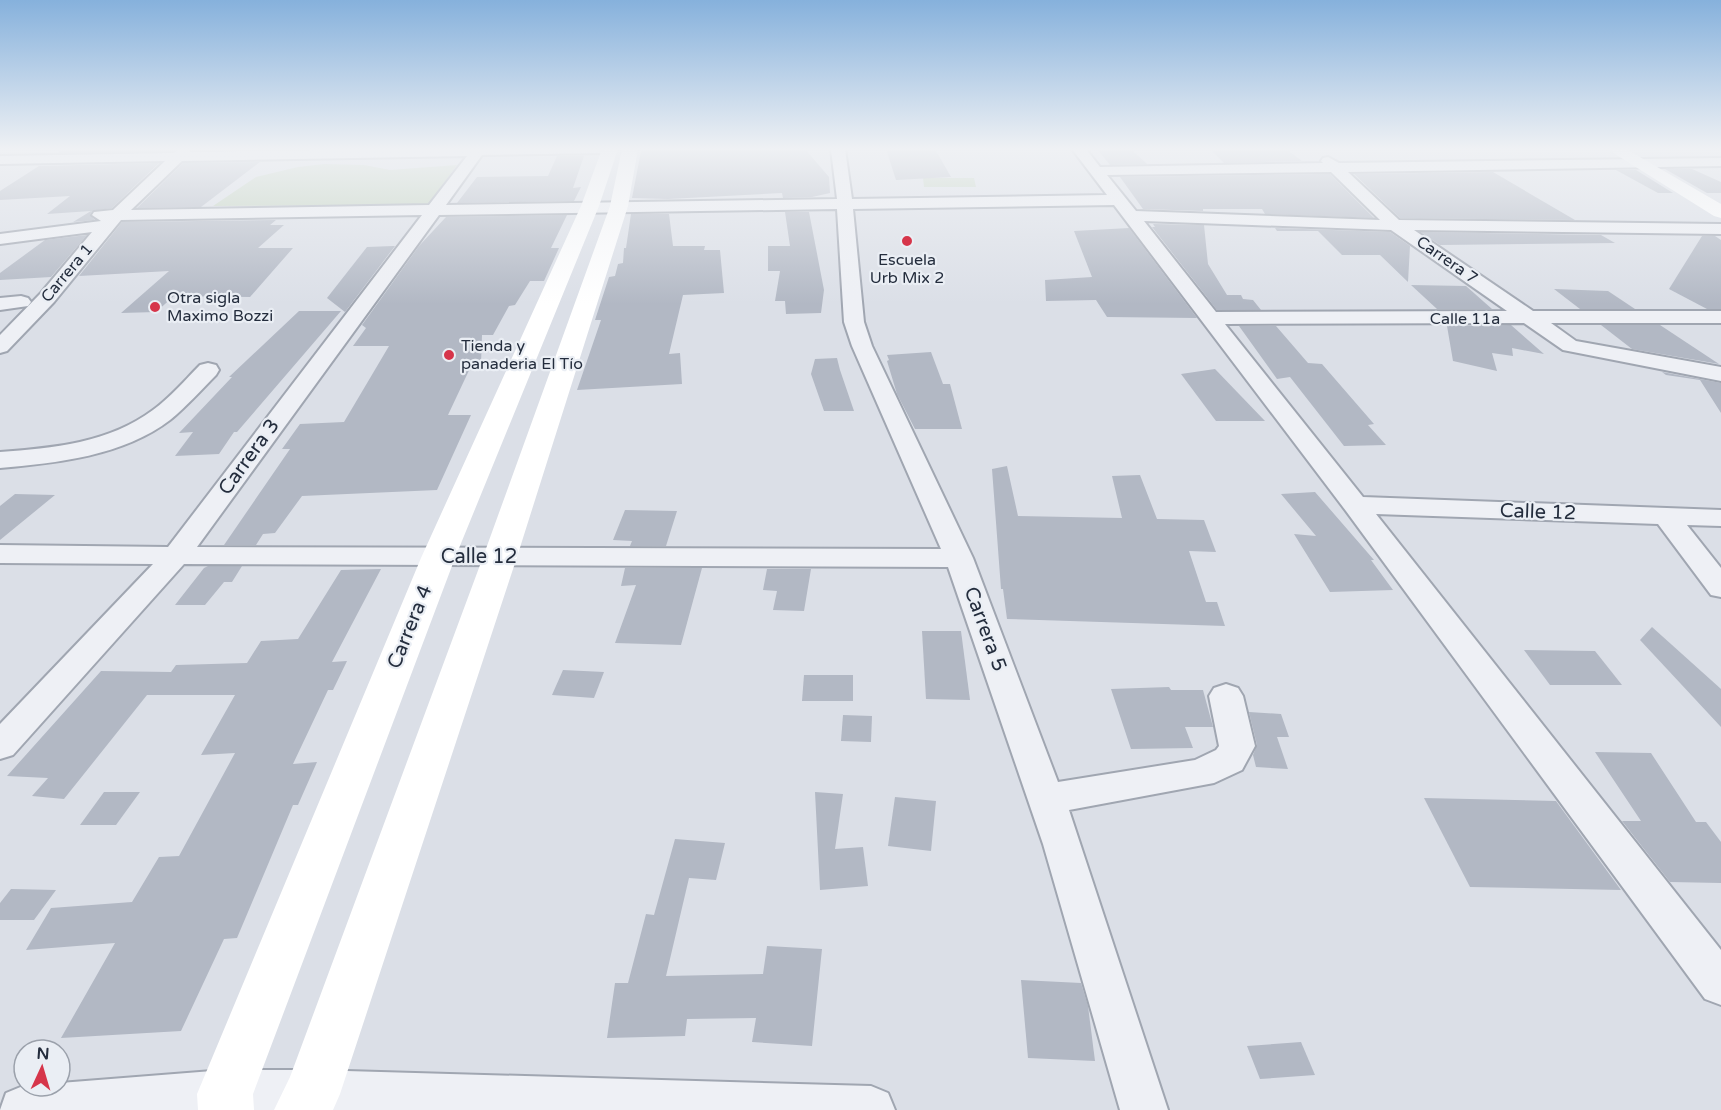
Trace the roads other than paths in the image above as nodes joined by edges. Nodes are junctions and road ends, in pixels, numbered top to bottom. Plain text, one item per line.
1 (123, 201) edge
2 (441, 201) edge
3 (605, 201) edge
4 (606, 201) edge
5 (1119, 201) edge
6 (1371, 201) edge
7 (1702, 201) edge
8 (845, 203) junction
9 (604, 206) junction
10 (1124, 208) junction
11 (431, 211) junction
12 (1721, 212) edge
13 (103, 220) junction
14 (1395, 225) junction
15 (1721, 230) edge
16 (0, 239) edge
17 (21, 302) junction
18 (0, 304) edge
19 (1721, 317) edge
20 (1209, 318) junction
21 (1532, 319) junction
22 (0, 324) edge
23 (0, 347) edge
24 (208, 370) dead end
25 (1721, 374) edge
26 (0, 460) edge
27 (1355, 505) junction
28 (1666, 516) junction
29 (1721, 518) edge
30 (0, 554) edge
31 (177, 555) junction
32 (500, 557) junction
33 (438, 558) junction
34 (959, 558) junction
35 (1721, 588) edge
36 (1226, 696) dead end
37 (0, 746) edge
38 (1046, 799) junction
39 (1721, 984) edge
40 (225, 1102) edge
41 (307, 1102) edge
42 (23, 1110) edge
43 (871, 1110) edge
44 (1144, 1110) edge

1 - 13 street, Carrera 1
2 - 11 street, Carrera 3
3 - 9 street, Carrera 4
4 - 9 street, Carrera 4
5 - 10 street
6 - 14 street, Carrera 7
7 - 12 street
8 - 9 street
8 - 10 street
8 - 34 street, Carrera 5
9 - 11 street
9 - 32 street, Carrera 4
9 - 33 street, Carrera 4
10 - 14 street
10 - 20 street
11 - 13 street
11 - 31 street, Carrera 3
13 - 16 street
13 - 17 street, Carrera 1
13 - 23 street, Carrera 1
14 - 15 street
14 - 21 street, Carrera 7
17 - 18 street
17 - 22 street, Carrera 1
19 - 21 street, Calle 11a
20 - 21 street, Calle 11a
20 - 27 street
21 - 25 street, Carrera 7
24 - 26 street
27 - 28 street, Calle 12
27 - 39 street
28 - 29 street, Calle 12
28 - 35 street
30 - 31 street, Calle 12
31 - 33 street, Calle 12
31 - 37 street, Carrera 3
32 - 33 street, Calle 12
32 - 34 street, Calle 12
32 - 41 street, Carrera 4
33 - 40 street, Carrera 4
34 - 38 street, Carrera 5
36 - 38 street
38 - 44 street, Carrera 5
40 - 41 street
40 - 42 street
41 - 43 street

